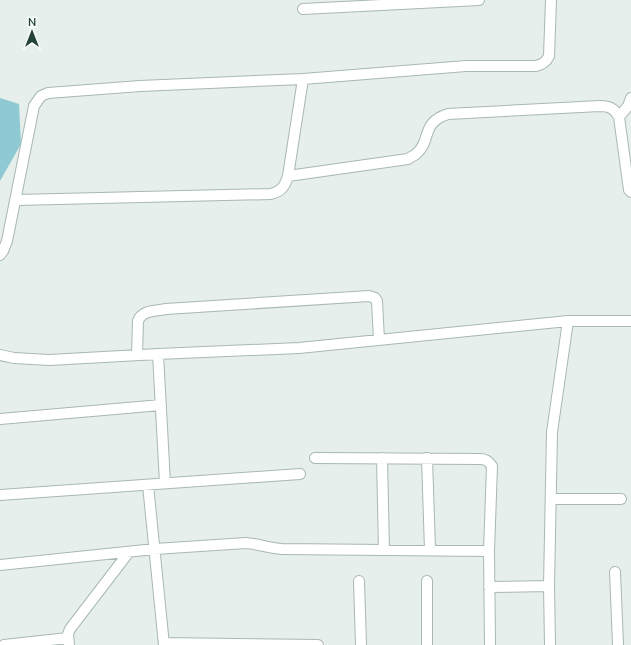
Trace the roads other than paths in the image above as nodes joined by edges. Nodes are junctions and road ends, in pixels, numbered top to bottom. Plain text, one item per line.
1 (479, 0) edge
2 (551, 0) edge
3 (303, 9) dead end
4 (303, 79) junction
5 (631, 98) edge
6 (619, 117) junction
7 (288, 176) junction
8 (631, 192) edge
9 (16, 200) junction
10 (0, 255) edge
11 (568, 321) junction
12 (631, 321) edge
13 (379, 340) junction
14 (158, 354) junction
15 (0, 355) edge
16 (137, 355) junction
17 (161, 406) junction
18 (0, 419) edge
19 (315, 458) dead end
20 (382, 458) junction
21 (427, 458) junction
22 (300, 474) dead end
23 (165, 483) junction
24 (148, 485) junction
25 (0, 495) edge
26 (550, 499) junction
27 (621, 499) dead end
28 (155, 549) junction
29 (384, 550) junction
30 (430, 550) junction
31 (489, 551) junction
32 (130, 552) junction
33 (0, 565) edge
34 (615, 572) dead end
35 (359, 580) dead end
36 (427, 581) dead end
37 (549, 586) junction
38 (489, 587) junction
39 (68, 642) edge
40 (164, 644) edge
41 (4, 645) edge
42 (318, 645) edge
43 (361, 645) edge
44 (427, 645) edge
45 (490, 645) edge
46 (550, 645) edge
47 (618, 645) edge

1 - 3 street
2 - 4 street
4 - 7 street
4 - 9 street
5 - 6 street
6 - 7 street
6 - 8 street
7 - 9 street
9 - 10 street
11 - 12 street
11 - 13 street
11 - 26 street
13 - 14 street
13 - 16 street
14 - 16 street
14 - 17 street
15 - 16 street
17 - 18 street
17 - 23 street
19 - 20 street
20 - 21 street
20 - 29 street
21 - 30 street
21 - 31 street
22 - 23 street
23 - 24 street
24 - 25 street
24 - 28 street
26 - 27 street
26 - 37 street
28 - 29 street
28 - 32 street
28 - 40 street
29 - 30 street
30 - 31 street
31 - 38 street
32 - 33 street
32 - 39 street
34 - 47 street
35 - 43 street
36 - 44 street
37 - 38 street
37 - 46 street
38 - 45 street
39 - 41 street
40 - 42 street

